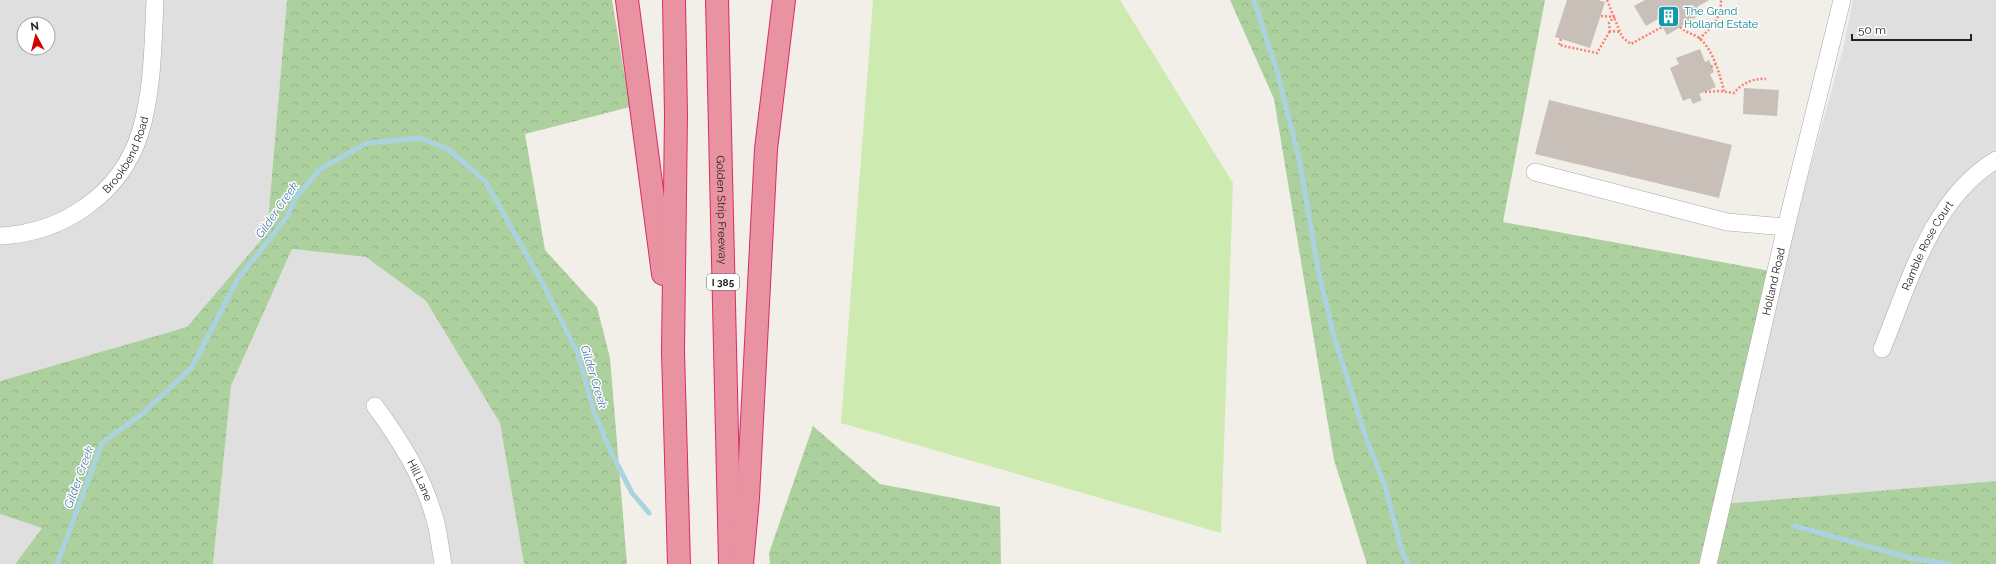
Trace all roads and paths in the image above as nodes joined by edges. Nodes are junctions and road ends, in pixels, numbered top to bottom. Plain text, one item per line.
1 (155, 0) edge
2 (627, 0) edge
3 (674, 0) edge
4 (717, 0) edge
5 (784, 0) edge
6 (1607, 0) edge
7 (1721, 0) edge
8 (1842, 0) edge
9 (1601, 16) dead end
10 (1614, 17) junction
11 (1662, 26) dead end
12 (1680, 27) dead end
13 (1610, 31) junction
14 (1620, 32) junction
15 (1699, 39) junction
16 (1562, 40) dead end
17 (1716, 64) junction
18 (1711, 67) dead end
19 (1766, 79) dead end
20 (1724, 91) junction
21 (1705, 92) dead end
22 (1996, 160) edge
23 (1535, 172) dead end
24 (1786, 227) junction
25 (0, 236) edge
26 (1882, 349) dead end
27 (673, 352) junction
28 (375, 406) dead end
29 (443, 564) edge
30 (679, 564) edge
31 (730, 564) edge
32 (742, 564) edge
33 (1708, 564) edge

1 - 25 street, Brookbend Road
2 - 27 highway
3 - 27 highway
4 - 31 highway, Golden Strip Freeway / I 385
5 - 32 highway
6 - 10 path
7 - 15 path
8 - 24 street, Holland Road
9 - 10 path
10 - 13 path
10 - 14 path
11 - 14 path
12 - 15 path
13 - 14 path
13 - 16 path
15 - 17 path
17 - 18 path
17 - 20 path
19 - 20 path
20 - 21 path
22 - 26 street, Ramble Rose Court
23 - 24 street
24 - 33 street, Holland Road
27 - 30 highway
28 - 29 street, Hill Lane

